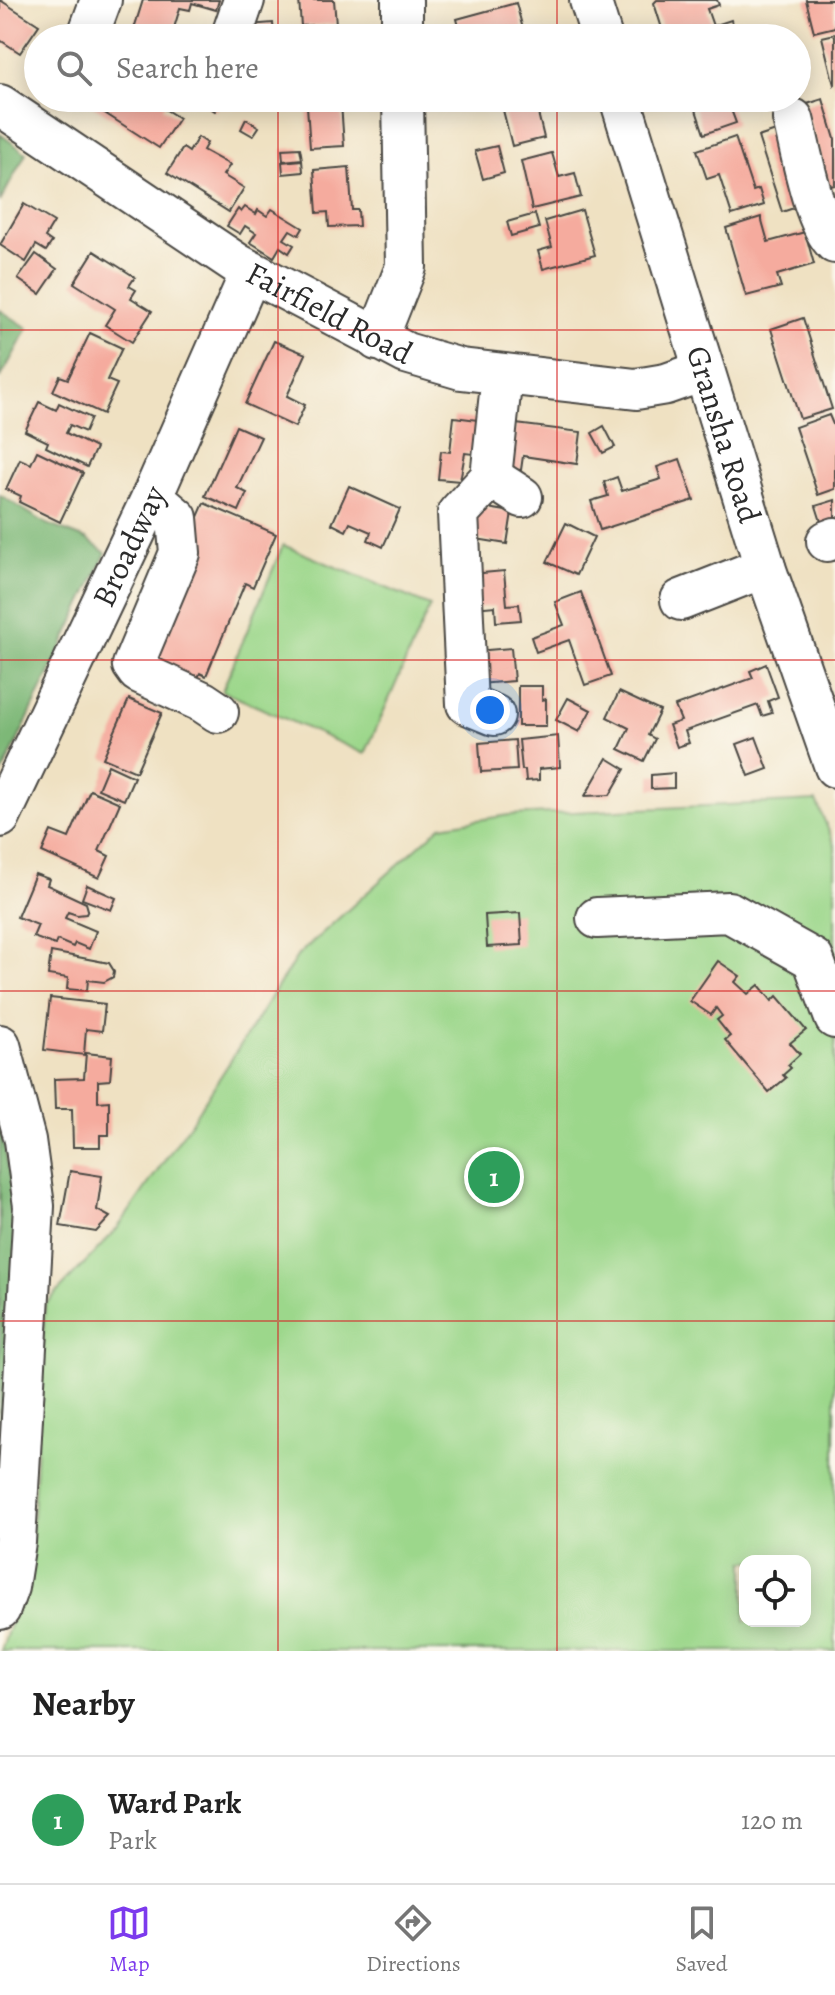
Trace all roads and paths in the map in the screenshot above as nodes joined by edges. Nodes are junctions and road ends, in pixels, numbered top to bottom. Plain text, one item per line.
1 (244, 0) edge
2 (402, 0) edge
3 (590, 0) edge
4 (236, 24) edge
5 (402, 24) edge
6 (598, 24) edge
7 (30, 112) edge
8 (403, 112) edge
9 (624, 112) edge
10 (793, 119) dead end
11 (835, 243) edge
12 (251, 272) junction
13 (377, 340) junction
14 (703, 371) junction
15 (502, 375) junction
16 (152, 497) junction
17 (765, 567) junction
18 (681, 600) dead end
19 (218, 712) dead end
20 (494, 715) dead end
21 (835, 765) edge
22 (0, 817) edge
23 (597, 918) dead end
24 (831, 997) edge
25 (0, 1045) edge
26 (0, 1609) edge

1 - 4 street
2 - 5 street
3 - 6 street
7 - 12 street, Fairfield Road
8 - 13 street
9 - 14 street, Gransha Road
10 - 11 street
12 - 13 street, Fairfield Road
12 - 16 street, Broadway
13 - 15 street, Fairfield Road
14 - 15 street, Fairfield Road
14 - 17 street, Gransha Road
15 - 20 street
16 - 19 street
16 - 22 street, Broadway
17 - 18 street
17 - 21 street, Gransha Road
23 - 24 street
25 - 26 street

